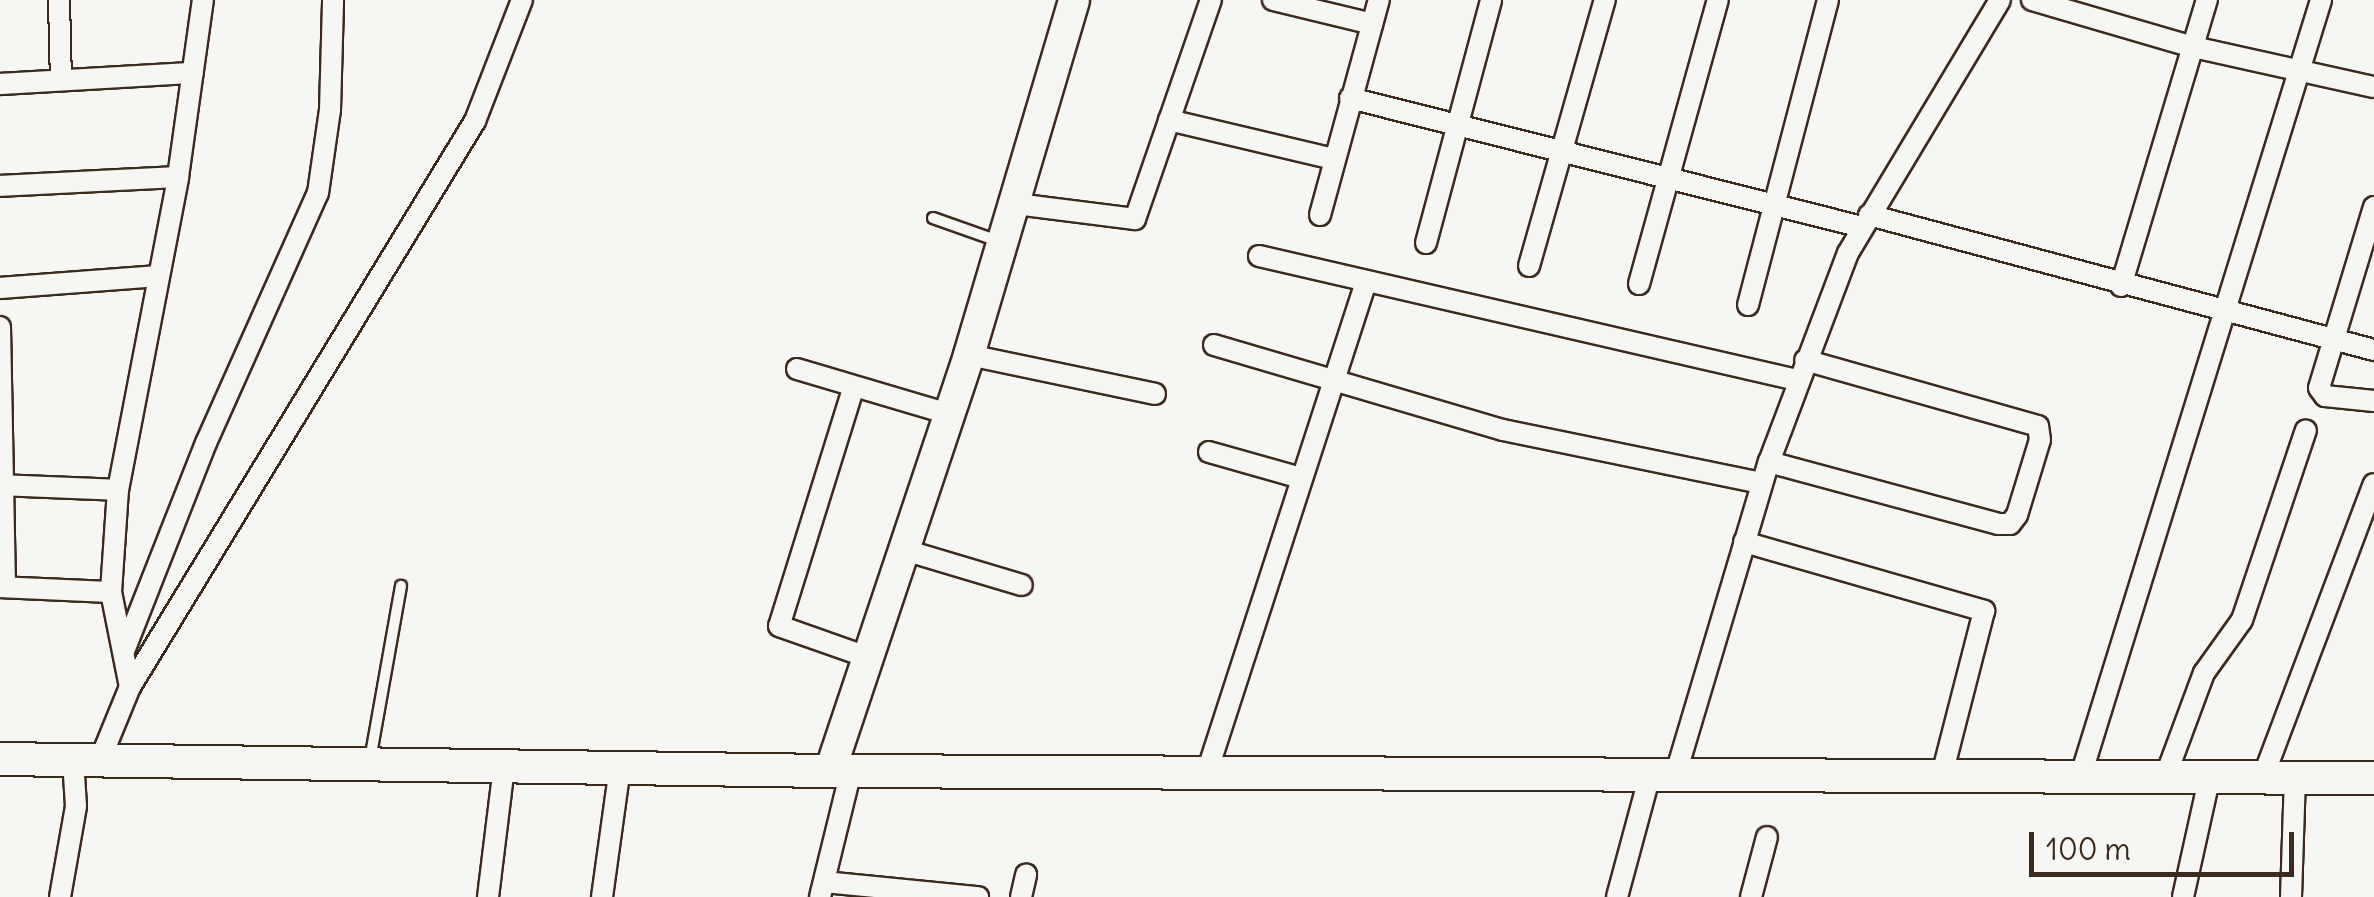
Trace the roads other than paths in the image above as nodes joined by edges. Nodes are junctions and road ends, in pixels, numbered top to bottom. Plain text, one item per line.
1 (60, 0) edge
2 (203, 0) edge
3 (333, 0) edge
4 (522, 0) edge
5 (1074, 0) edge
6 (1211, 0) edge
7 (1274, 0) edge
8 (1380, 0) edge
9 (1491, 0) edge
10 (1605, 0) edge
11 (1718, 0) edge
12 (1828, 0) edge
13 (2032, 0) edge
14 (2208, 0) edge
15 (2320, 0) edge
16 (1995, 1) edge
17 (1372, 24) junction
18 (2193, 47) junction
19 (2300, 69) junction
20 (193, 73) junction
21 (62, 80) junction
22 (0, 84) edge
23 (2374, 87) edge
24 (1350, 98) junction
25 (1169, 120) junction
26 (1456, 126) junction
27 (1561, 154) junction
28 (1334, 160) junction
29 (178, 178) junction
30 (1668, 181) junction
31 (0, 186) edge
32 (1016, 204) junction
33 (1772, 206) junction
34 (2374, 207) edge
35 (1320, 215) dead end
36 (933, 218) dead end
37 (1865, 221) junction
38 (1003, 243) junction
39 (1426, 243) dead end
40 (1259, 256) dead end
41 (1530, 266) dead end
42 (160, 276) junction
43 (1639, 284) dead end
44 (1364, 285) junction
45 (2121, 286) junction
46 (0, 288) edge
47 (1748, 306) dead end
48 (2226, 313) junction
49 (0, 327) edge
50 (2334, 340) junction
51 (1214, 345) dead end
52 (2374, 350) edge
53 (969, 355) junction
54 (797, 369) dead end
55 (1800, 370) junction
56 (1332, 384) junction
57 (853, 389) junction
58 (1155, 394) dead end
59 (2374, 401) edge
60 (946, 413) junction
61 (2306, 430) dead end
62 (1210, 452) dead end
63 (1769, 462) junction
64 (1301, 478) junction
65 (1762, 483) junction
66 (2374, 484) edge
67 (3, 485) edge
68 (118, 490) junction
69 (1744, 542) junction
70 (900, 549) junction
71 (1022, 584) dead end
72 (401, 586) dead end
73 (2, 587) edge
74 (111, 592) junction
75 (123, 653) junction
76 (864, 656) junction
77 (130, 687) junction
78 (0, 758) edge
79 (87, 760) junction
80 (369, 766) junction
81 (504, 767) junction
82 (620, 767) junction
83 (840, 771) junction
84 (1208, 772) junction
85 (1664, 772) junction
86 (1942, 774) junction
87 (2166, 775) junction
88 (2210, 775) junction
89 (2081, 776) junction
90 (2279, 777) junction
91 (2374, 778) edge
92 (1767, 837) dead end
93 (1026, 874) dead end
94 (822, 889) edge
95 (60, 897) edge
96 (488, 897) edge
97 (602, 897) edge
98 (978, 897) edge
99 (1020, 897) edge
100 (1617, 897) edge
101 (1751, 897) edge
102 (2184, 897) edge
103 (2291, 897) edge

1 - 21 street
2 - 20 street
3 - 75 street
4 - 77 street
5 - 32 street
6 - 25 street
7 - 17 street
8 - 17 street
9 - 26 street
10 - 27 street
11 - 30 street
12 - 33 street
13 - 18 street
14 - 18 street
15 - 19 street
16 - 37 street
17 - 24 street
18 - 19 street
18 - 45 street
19 - 23 street
19 - 48 street
20 - 21 street
20 - 29 street
21 - 22 street
24 - 26 street
24 - 28 street
25 - 28 street
25 - 32 street
26 - 27 street
26 - 39 street
27 - 30 street
27 - 41 street
28 - 35 street
29 - 31 street
29 - 42 street
30 - 33 street
30 - 43 street
32 - 38 street
33 - 37 street
33 - 47 street
34 - 50 street
36 - 38 lane
37 - 45 street
37 - 55 street
38 - 53 street
40 - 44 street
42 - 46 street
42 - 68 street
44 - 55 street
44 - 56 street
45 - 48 street
48 - 50 street
48 - 89 street
49 - 67 street
50 - 52 street
50 - 59 street
51 - 56 street
53 - 58 street
53 - 60 street
54 - 57 street
55 - 63 street
55 - 63 street
56 - 64 street
56 - 65 street
57 - 60 street
57 - 76 street
60 - 70 street
61 - 87 street
62 - 64 street
63 - 65 street
64 - 84 street
65 - 69 street
66 - 90 street
67 - 68 street
67 - 73 street
68 - 74 street
69 - 85 street
69 - 86 street
70 - 71 street
70 - 76 street
72 - 80 lane
73 - 74 street
74 - 75 street
75 - 77 street
76 - 83 street
77 - 79 street
78 - 79 main road
79 - 80 main road
79 - 95 street
80 - 81 main road
81 - 82 main road
81 - 96 street
82 - 83 main road
82 - 97 street
83 - 84 main road
83 - 94 street
84 - 85 main road
85 - 86 main road
85 - 100 street
86 - 89 main road
87 - 88 main road
87 - 89 main road
88 - 90 main road
88 - 102 street
90 - 91 main road
90 - 103 street
92 - 101 street
93 - 99 street
94 - 98 street

